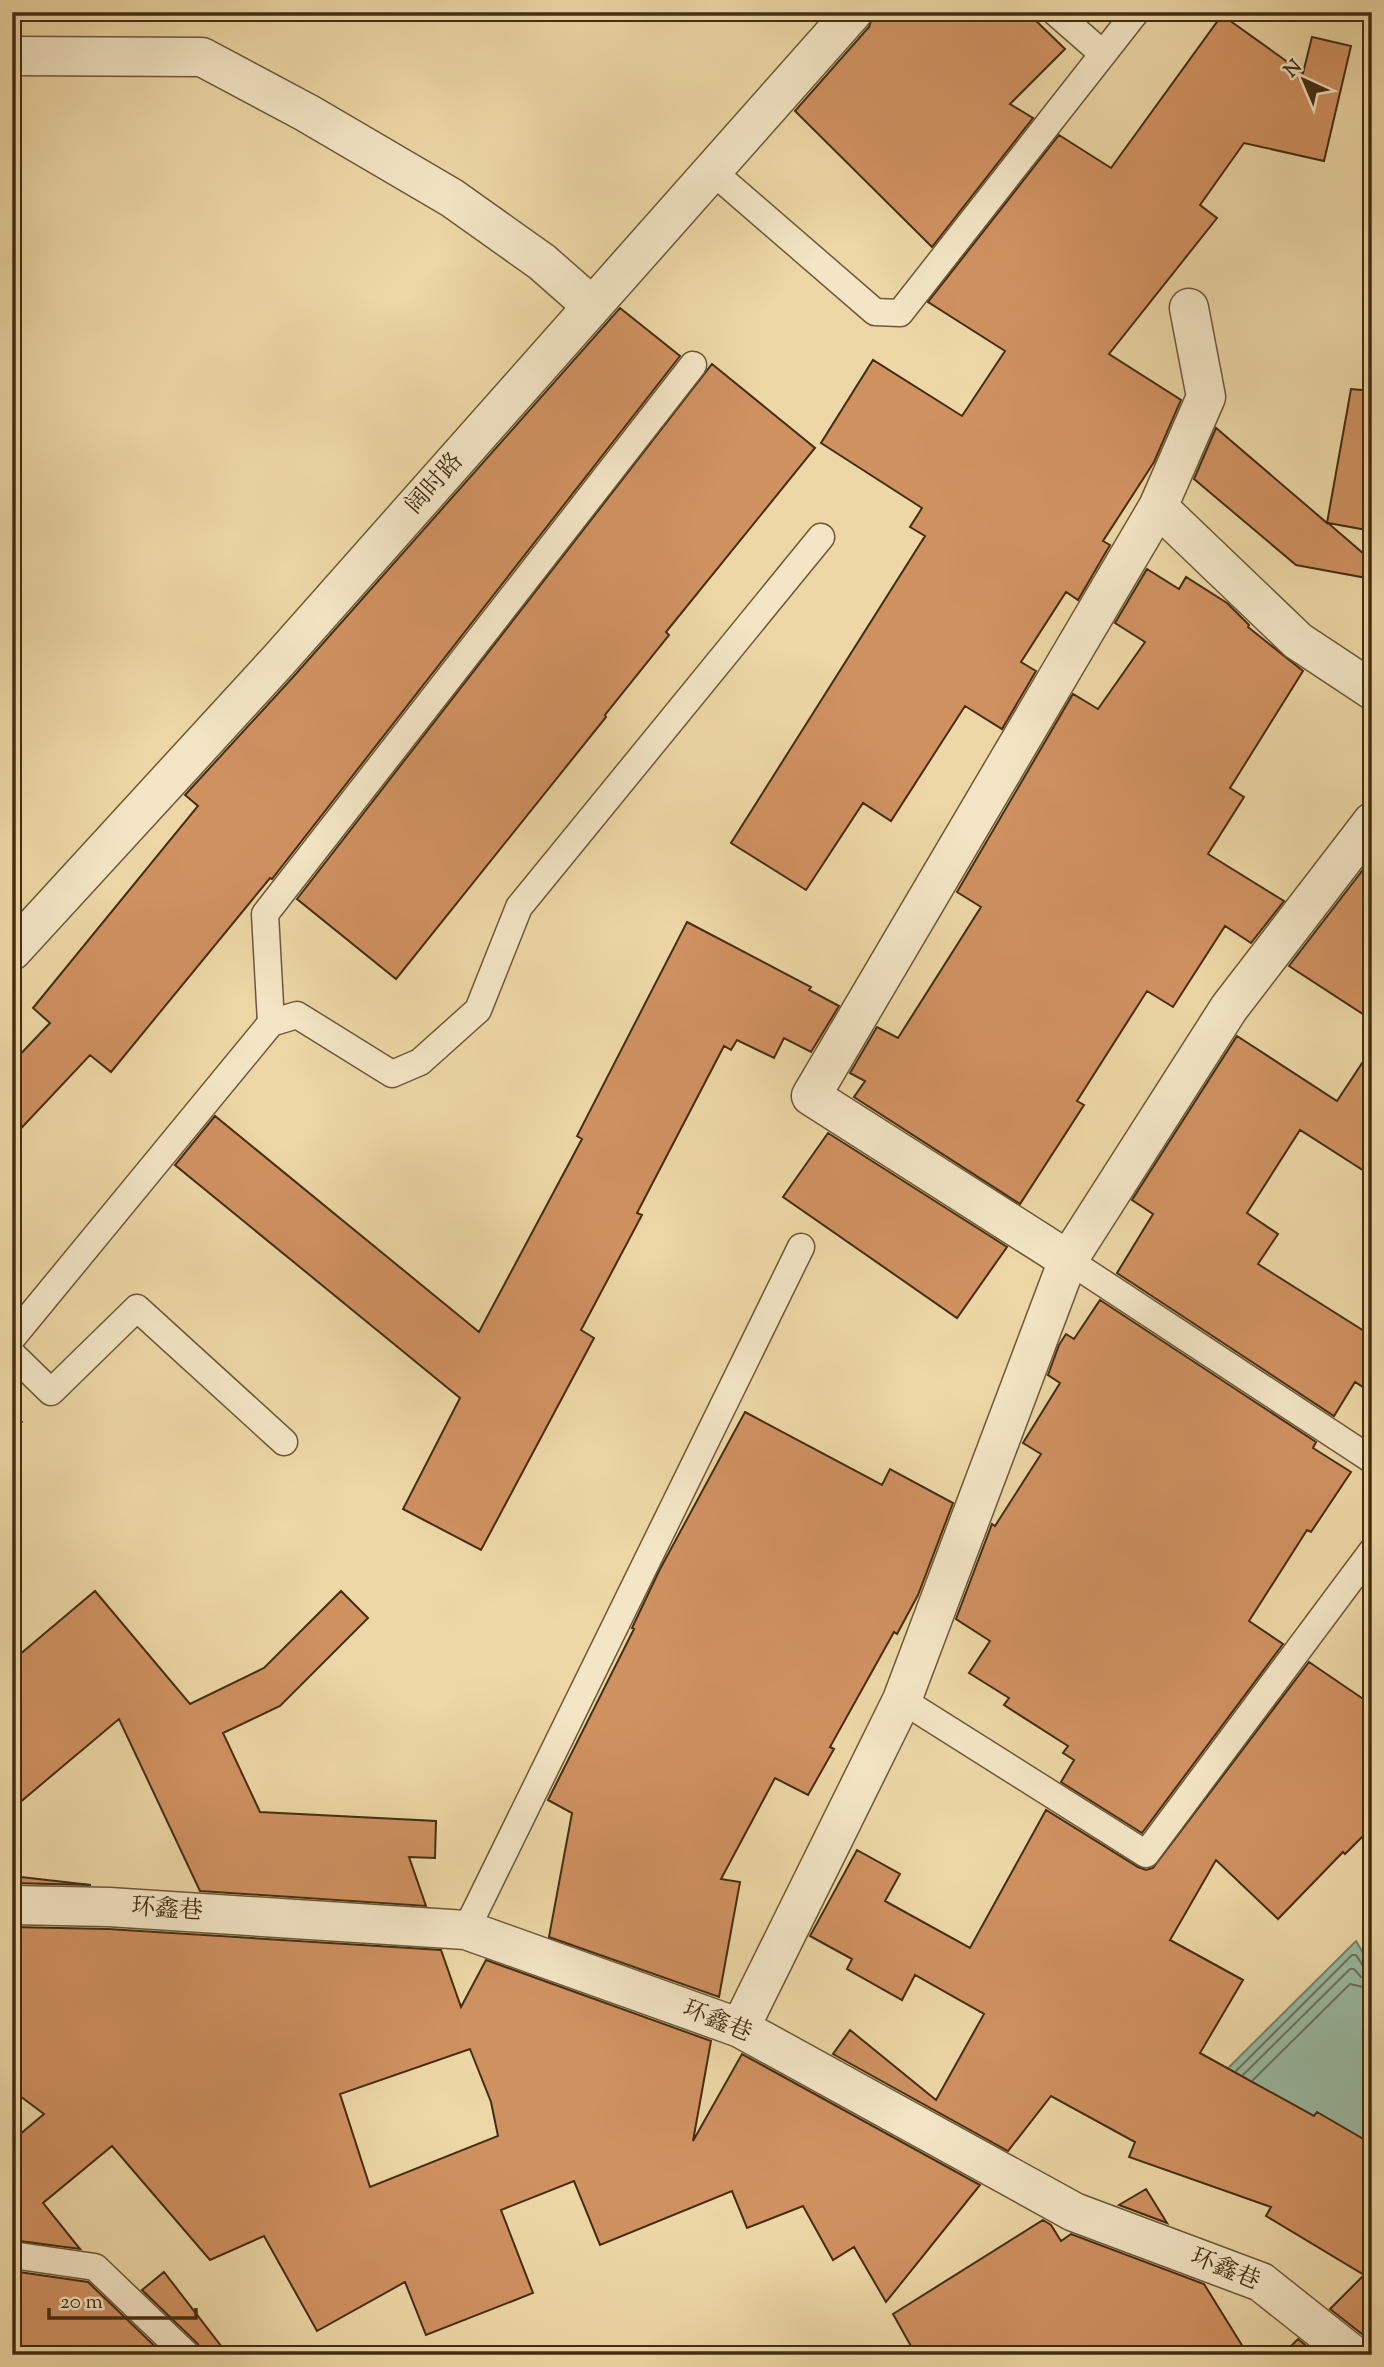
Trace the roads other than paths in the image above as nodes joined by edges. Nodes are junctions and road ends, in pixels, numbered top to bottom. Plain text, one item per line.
1 (853, 12) edge
2 (1055, 12) edge
3 (1136, 12) edge
4 (1103, 54) junction
5 (12, 56) edge
6 (712, 171) junction
7 (592, 306) junction
8 (1189, 308) dead end
9 (693, 365) dead end
10 (1158, 508) junction
11 (821, 537) dead end
12 (1372, 690) edge
13 (1372, 821) edge
14 (12, 951) edge
15 (271, 1023) junction
16 (801, 1247) dead end
17 (1068, 1260) junction
18 (12, 1338) edge
19 (12, 1354) edge
20 (284, 1442) dead end
21 (1372, 1460) edge
22 (1372, 1551) edge
23 (902, 1700) junction
24 (12, 1905) edge
25 (466, 1930) junction
26 (740, 2028) junction
27 (12, 2255) edge
28 (187, 2355) edge
29 (1353, 2355) edge

1 - 6 street, 阔时路
2 - 4 lane
3 - 4 lane
4 - 6 lane
5 - 7 street
6 - 7 street, 阔时路
7 - 14 street, 阔时路
8 - 10 street
9 - 15 lane
10 - 12 street
10 - 17 street
11 - 15 lane
13 - 17 street
15 - 18 lane
16 - 25 lane
17 - 21 lane
17 - 23 street
19 - 20 lane
22 - 23 lane
23 - 26 street
24 - 25 street, 环鑫巷
25 - 26 street, 环鑫巷
26 - 29 street, 环鑫巷
27 - 28 lane

